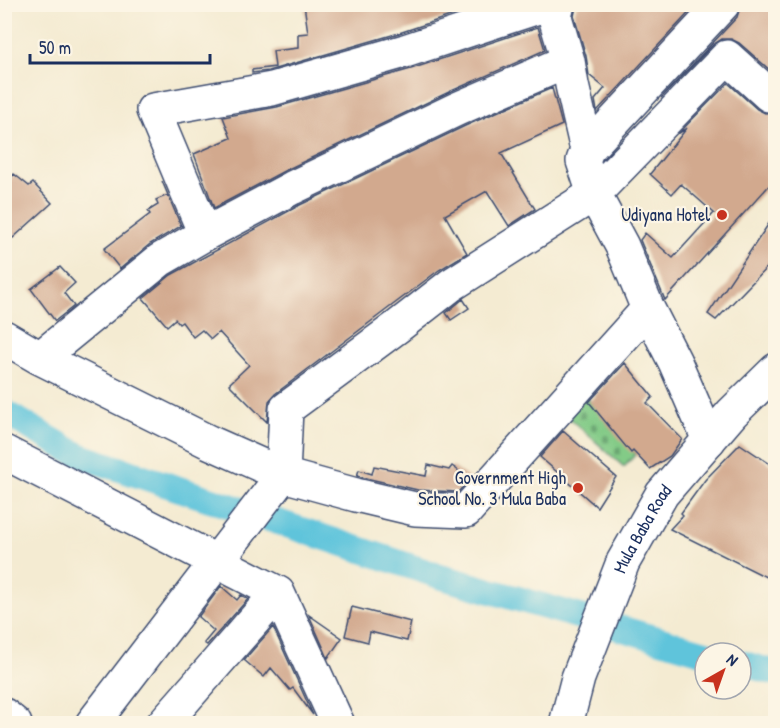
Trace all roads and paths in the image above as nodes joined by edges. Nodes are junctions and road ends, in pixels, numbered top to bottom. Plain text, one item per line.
1 (547, 4) edge
2 (558, 4) edge
3 (723, 4) edge
4 (568, 61) junction
5 (776, 89) edge
6 (587, 150) junction
7 (594, 194) junction
8 (205, 234) junction
9 (648, 309) junction
10 (4, 337) edge
11 (40, 358) junction
12 (776, 370) edge
13 (709, 440) junction
14 (4, 452) edge
15 (283, 475) junction
16 (217, 563) junction
17 (278, 593) junction
18 (4, 715) edge
19 (15, 723) edge
20 (93, 723) edge
21 (163, 723) edge
22 (338, 723) edge
23 (566, 723) edge

1 - 8 street
2 - 4 street
3 - 6 street
4 - 6 street
4 - 8 street
5 - 7 street
6 - 7 street
7 - 9 street
7 - 15 street
8 - 11 street
9 - 13 street
9 - 15 street
10 - 11 street
11 - 15 street
12 - 13 street, Mula Baba Road
13 - 23 street, Mula Baba Road
14 - 16 street
15 - 16 street
16 - 17 street
16 - 20 street
17 - 21 street
17 - 22 street
18 - 19 street

